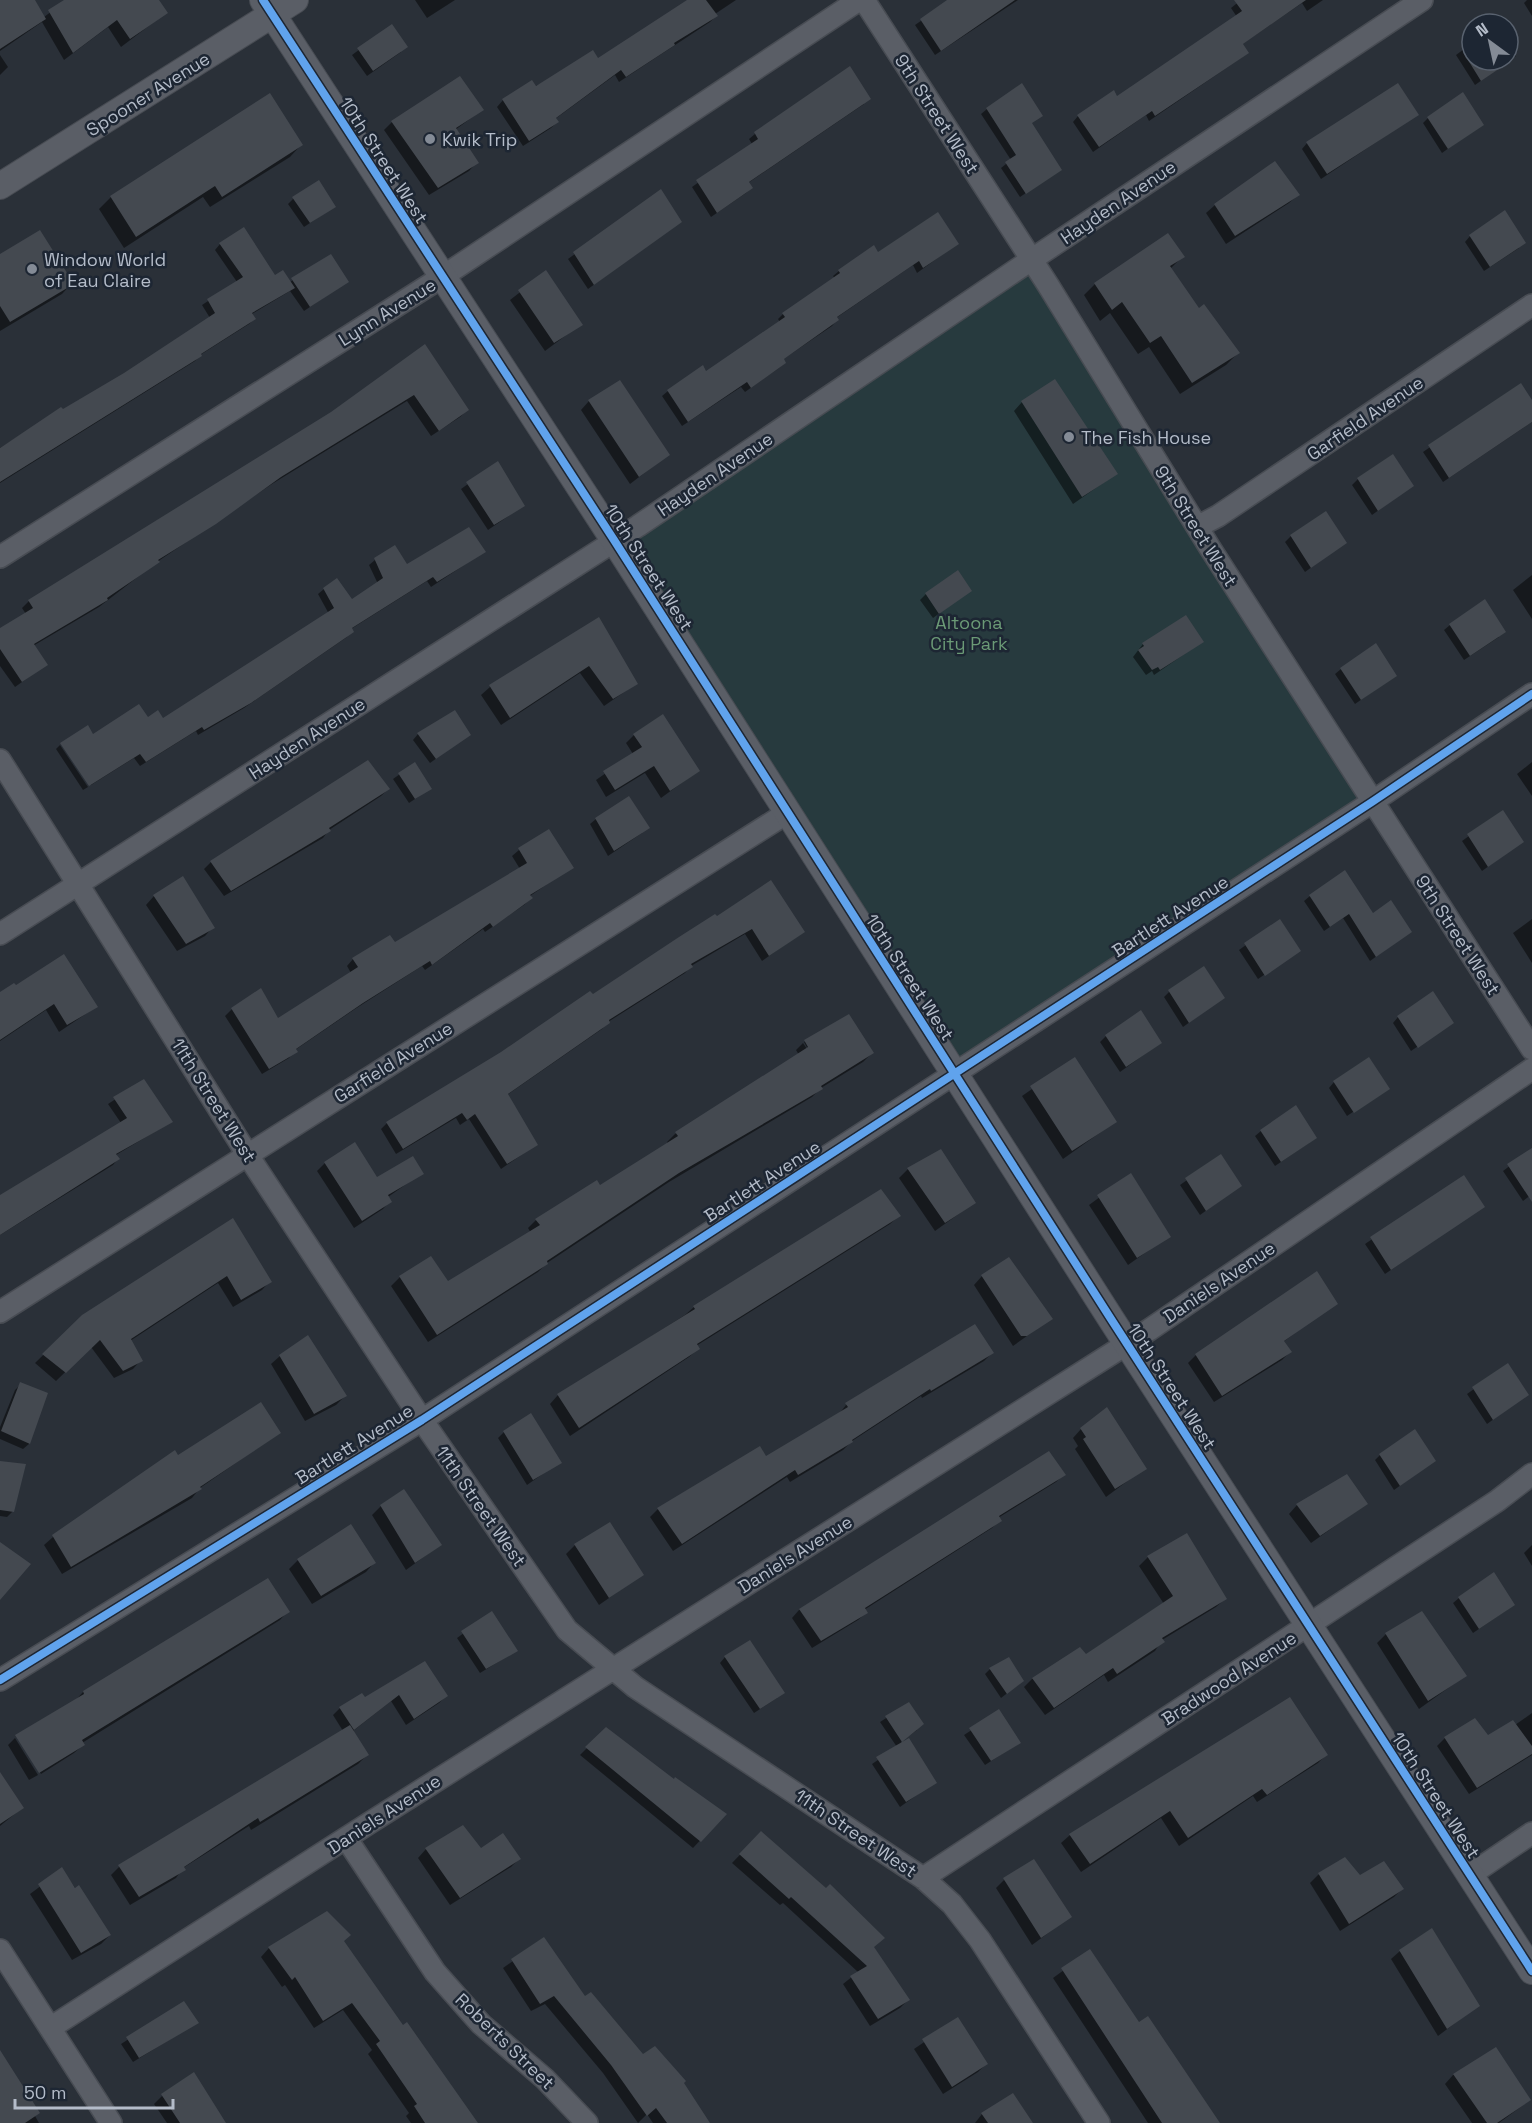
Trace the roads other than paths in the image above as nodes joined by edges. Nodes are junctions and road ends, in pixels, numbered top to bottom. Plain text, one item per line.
1 (295, 0) edge
2 (859, 0) edge
3 (864, 0) edge
4 (1422, 0) edge
5 (268, 8) edge
6 (0, 186) edge
7 (1031, 260) junction
8 (442, 277) junction
9 (1532, 305) edge
10 (1197, 527) junction
11 (615, 540) junction
12 (0, 557) edge
13 (1532, 694) edge
14 (0, 760) edge
15 (1372, 802) junction
16 (787, 813) junction
17 (78, 885) junction
18 (0, 934) edge
19 (1532, 1049) edge
20 (1532, 1069) edge
21 (954, 1074) junction
22 (248, 1154) junction
23 (0, 1312) edge
24 (1126, 1343) junction
25 (422, 1420) junction
26 (1532, 1474) edge
27 (1309, 1626) junction
28 (613, 1669) junction
29 (0, 1680) edge
30 (1532, 1833) edge
31 (346, 1838) junction
32 (1470, 1875) junction
33 (923, 1878) junction
34 (0, 1950) edge
35 (1532, 1971) edge
36 (50, 2028) junction
37 (111, 2123) edge
38 (587, 2123) edge
39 (1099, 2123) edge

1 - 5 street, Spooner Avenue
2 - 8 street, Lynn Avenue
3 - 7 street, 9th Street West
4 - 7 street, Hayden Avenue
5 - 6 street, Spooner Avenue
5 - 8 street, 10th Street West
7 - 10 street, 9th Street West
7 - 11 street, Hayden Avenue
8 - 11 street, 10th Street West
8 - 12 street, Lynn Avenue
9 - 10 street, Garfield Avenue
10 - 15 street, 9th Street West
11 - 16 street, 10th Street West
11 - 17 street, Hayden Avenue
13 - 15 street, Bartlett Avenue
14 - 17 street, 11th Street West
15 - 19 street, 9th Street West
15 - 21 street, Bartlett Avenue
16 - 21 street, 10th Street West
16 - 22 street, Garfield Avenue
17 - 18 street, Hayden Avenue
17 - 22 street, 11th Street West
20 - 24 street, Daniels Avenue
21 - 24 street, 10th Street West
21 - 25 street, Bartlett Avenue
22 - 23 street, Garfield Avenue
22 - 25 street, 11th Street West
24 - 27 street, 10th Street West
24 - 28 street, Daniels Avenue
25 - 28 street, 11th Street West
25 - 29 street, Bartlett Avenue
26 - 27 street, Bradwood Avenue
27 - 32 street, 10th Street West
27 - 33 street, Bradwood Avenue
28 - 31 street, Daniels Avenue
28 - 33 street, 11th Street West
30 - 32 street
31 - 36 street, Daniels Avenue
31 - 38 street, Roberts Street
32 - 35 street, 10th Street West
33 - 39 street, 11th Street West
34 - 36 street
36 - 37 street

